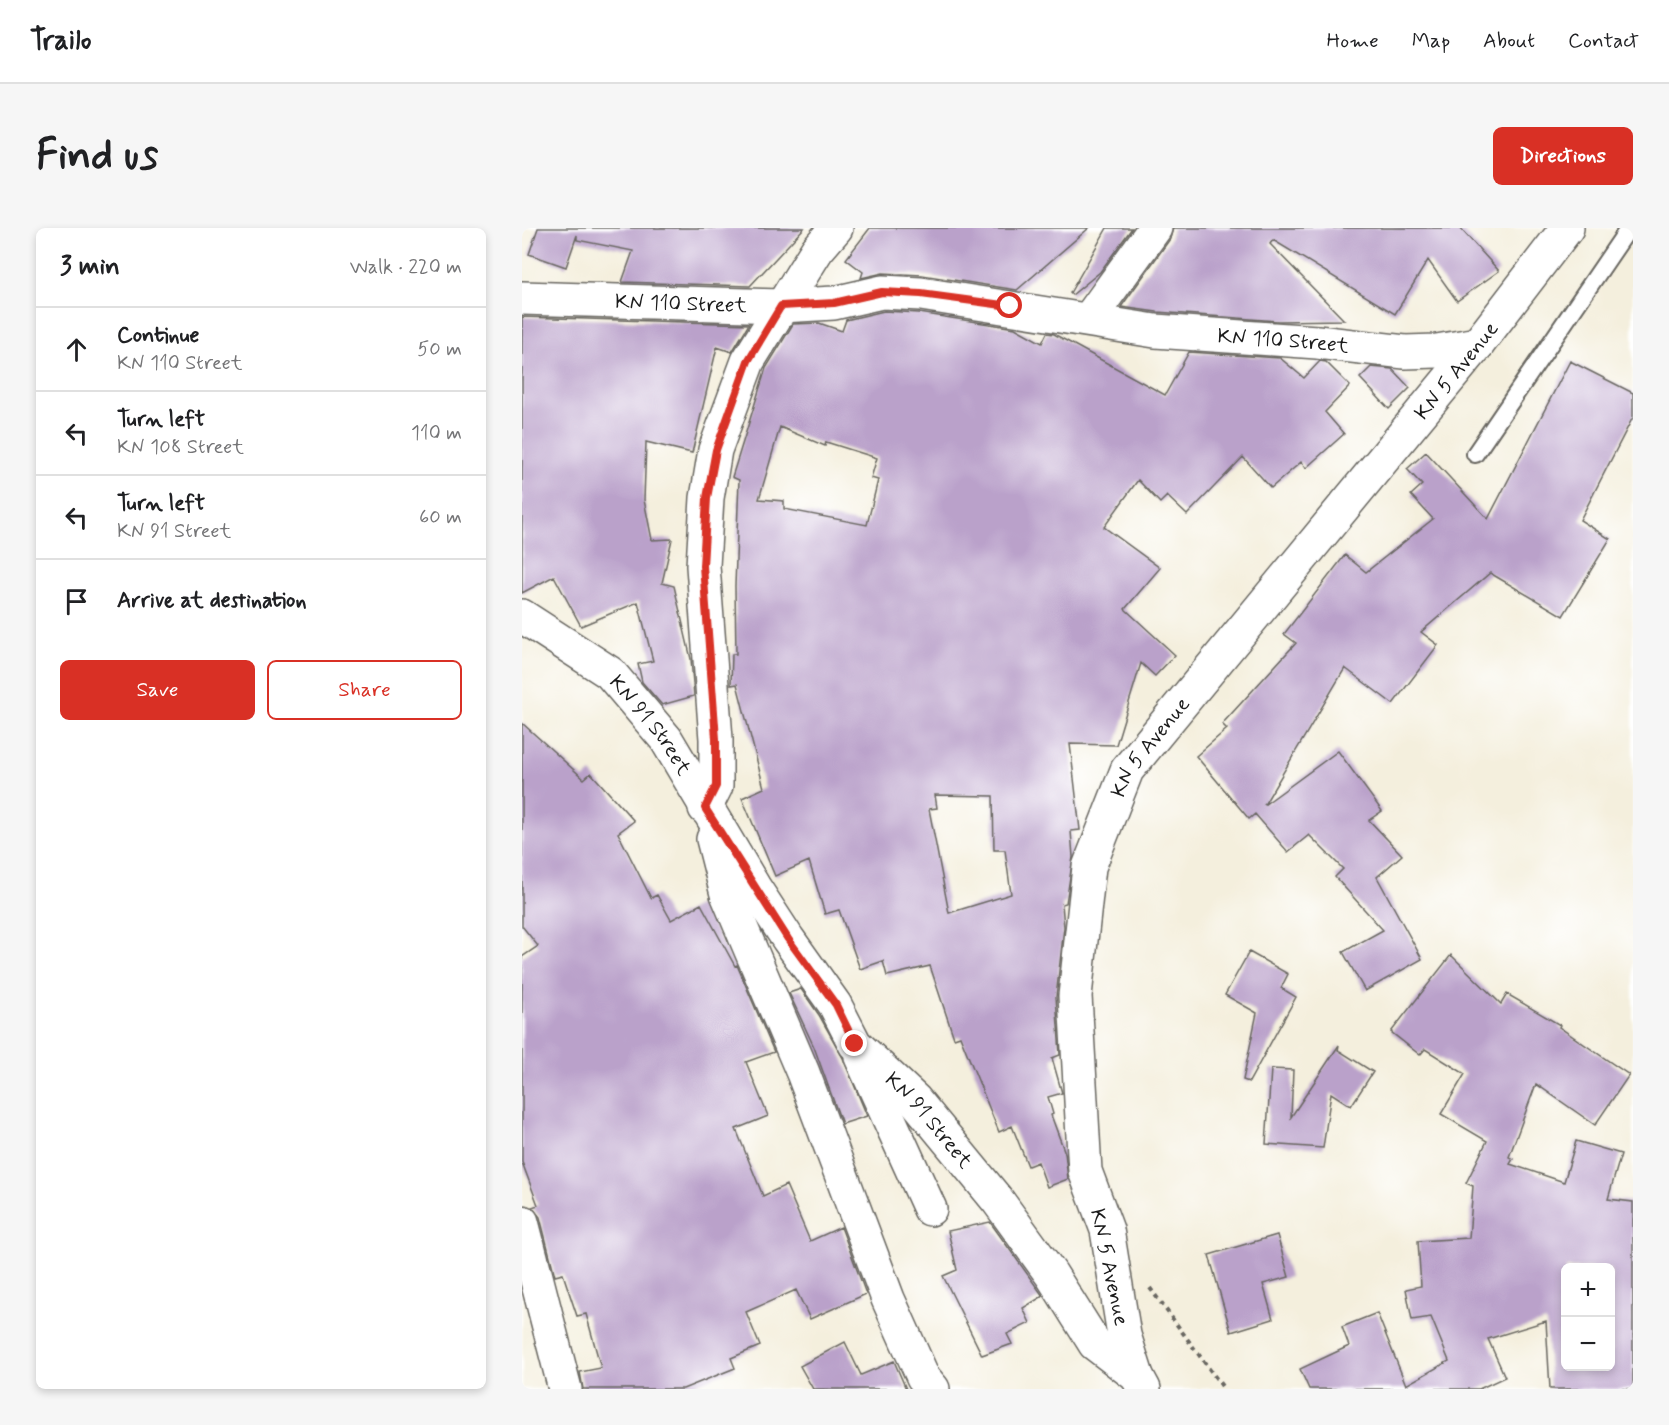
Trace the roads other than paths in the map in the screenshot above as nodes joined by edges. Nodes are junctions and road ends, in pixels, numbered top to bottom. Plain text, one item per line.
1 (836, 228) edge
2 (1155, 228) edge
3 (1567, 228) edge
4 (1629, 228) edge
5 (522, 298) edge
6 (781, 306) junction
7 (1089, 319) junction
8 (1478, 344) junction
9 (1475, 454) dead end
10 (522, 616) edge
11 (705, 808) junction
12 (855, 1044) junction
13 (930, 1209) dead end
14 (522, 1222) edge
15 (1141, 1383) edge
16 (557, 1384) edge
17 (933, 1389) edge

1 - 6 street
2 - 7 street
3 - 8 street, KN 5 Avenue
4 - 9 lane
5 - 6 street, KN 110 Street
6 - 7 street, KN 110 Street
6 - 11 street
7 - 8 street, KN 110 Street
8 - 15 street, KN 5 Avenue
10 - 11 street, KN 91 Street
11 - 12 street, KN 91 Street
11 - 17 street
12 - 13 street
12 - 15 street, KN 91 Street
14 - 16 street

